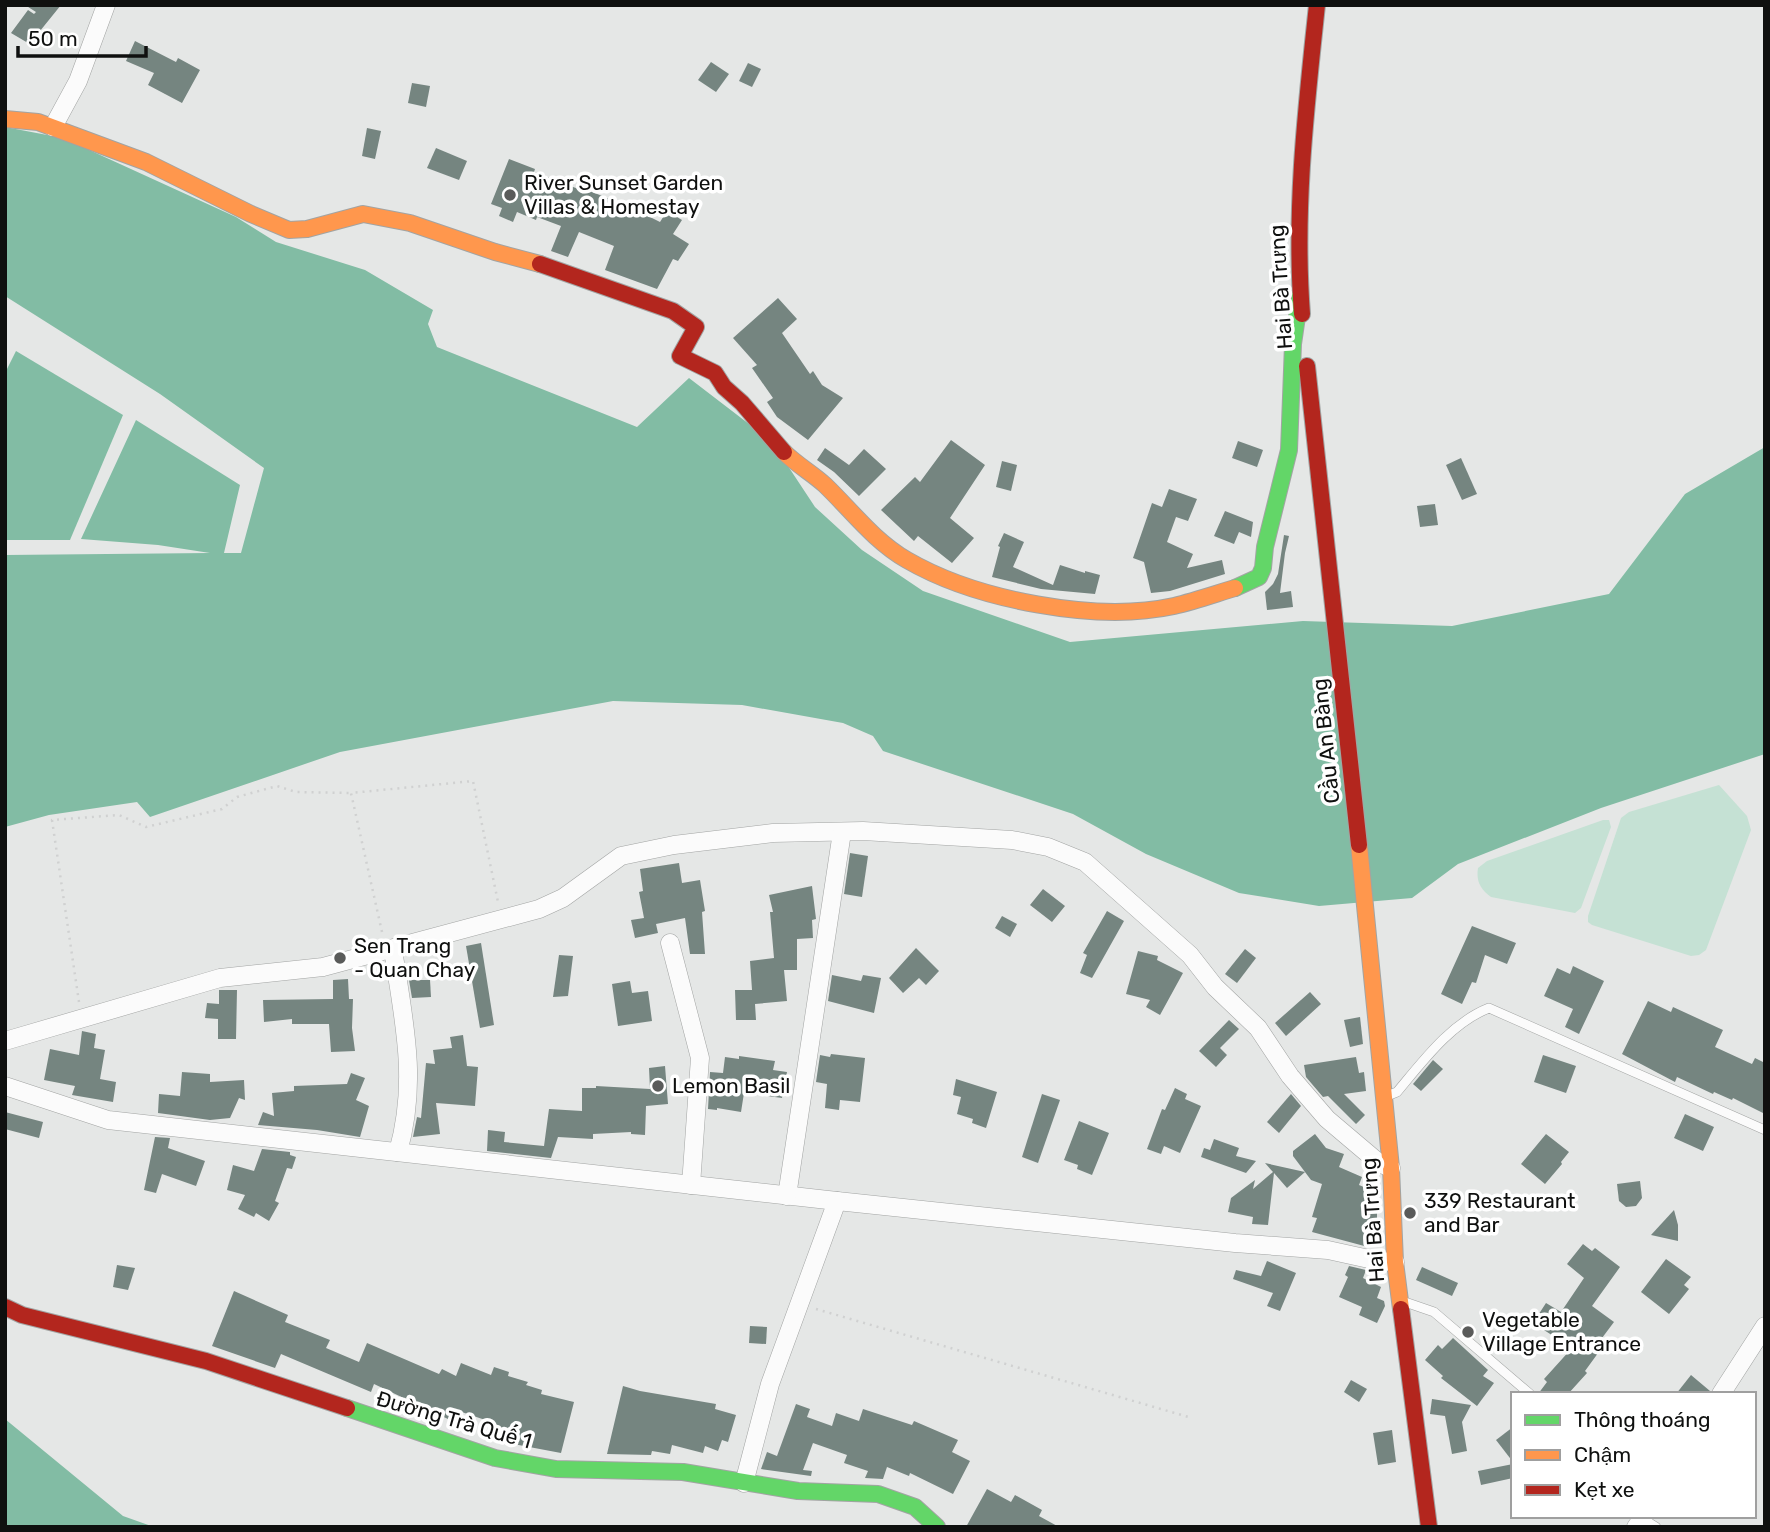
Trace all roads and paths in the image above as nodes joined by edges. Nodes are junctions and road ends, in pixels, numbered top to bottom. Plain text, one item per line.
1 (106, 5) edge
2 (1317, 5) edge
3 (5, 118) edge
4 (53, 127) junction
5 (1300, 296) junction
6 (1328, 567) joint
7 (351, 793) junction
8 (842, 832) junction
9 (1366, 909) joint
10 (502, 919) junction
11 (670, 943) dead end
12 (390, 951) junction
13 (81, 1018) junction
14 (5, 1041) edge
15 (5, 1086) edge
16 (1384, 1097) junction
17 (1765, 1130) edge
18 (398, 1153) junction
19 (1391, 1168) junction
20 (691, 1185) junction
21 (788, 1196) junction
22 (837, 1201) junction
23 (1395, 1262) junction
24 (1400, 1301) junction
25 (799, 1304) junction
26 (5, 1307) edge
27 (1765, 1326) edge
28 (1528, 1392) edge
29 (1722, 1392) edge
30 (1192, 1418) dead end
31 (744, 1483) junction
32 (937, 1527) edge
33 (1429, 1527) edge

1 - 4 street
2 - 5 street, Hai Bà Trưng
3 - 4 street
4 - 5 street
5 - 6 street, Hai Bà Trưng
6 - 9 street, Cầu An Bàng
7 - 10 path
7 - 12 path
7 - 13 path
8 - 10 street
8 - 19 street
8 - 21 street
9 - 16 street, Hai Bà Trưng
10 - 12 street
11 - 20 street
12 - 13 street
12 - 18 street
13 - 14 street
15 - 18 street
16 - 17 lane
16 - 19 street, Hai Bà Trưng
18 - 20 street
19 - 23 street, Hai Bà Trưng
20 - 21 street
21 - 22 street
22 - 23 street
22 - 25 street
23 - 24 street, Hai Bà Trưng
24 - 28 lane
24 - 33 street, Hai Bà Trưng
25 - 30 path
25 - 31 street
26 - 31 street, Đường Trà Quế 1
27 - 29 street
31 - 32 street, Đường Trà Quế 1

